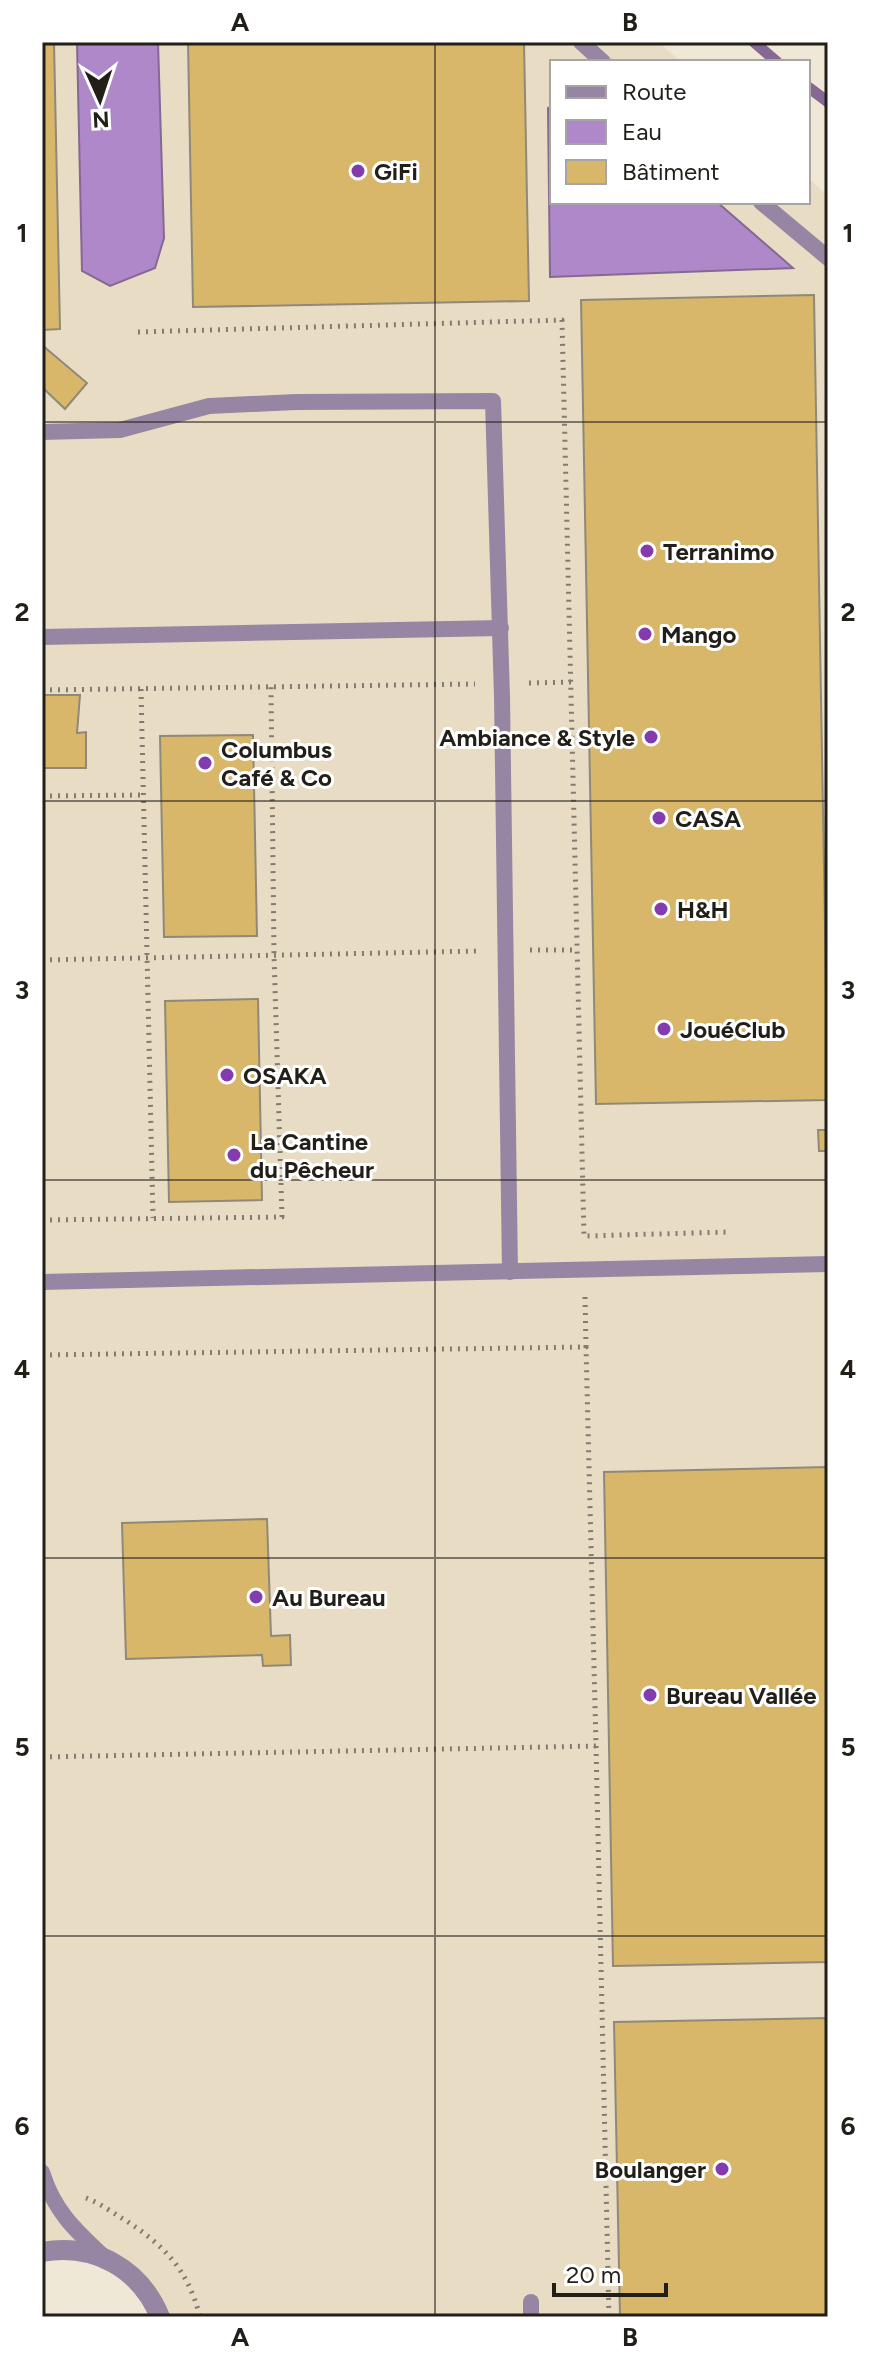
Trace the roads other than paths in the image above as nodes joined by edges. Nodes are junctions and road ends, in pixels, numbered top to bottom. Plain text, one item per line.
1 (581, 42) edge
2 (601, 60) edge
3 (763, 204) edge
4 (828, 258) edge
5 (42, 432) edge
6 (501, 628) junction
7 (42, 637) edge
8 (828, 1264) edge
9 (510, 1272) junction
10 (42, 1282) edge
11 (42, 2172) edge
12 (42, 2252) edge
13 (104, 2257) junction
14 (160, 2317) edge

1 - 2 lane
3 - 4 lane
5 - 6 lane
6 - 7 lane
6 - 9 lane
8 - 9 lane
9 - 10 lane
11 - 13 lane
12 - 13 street
13 - 14 street

